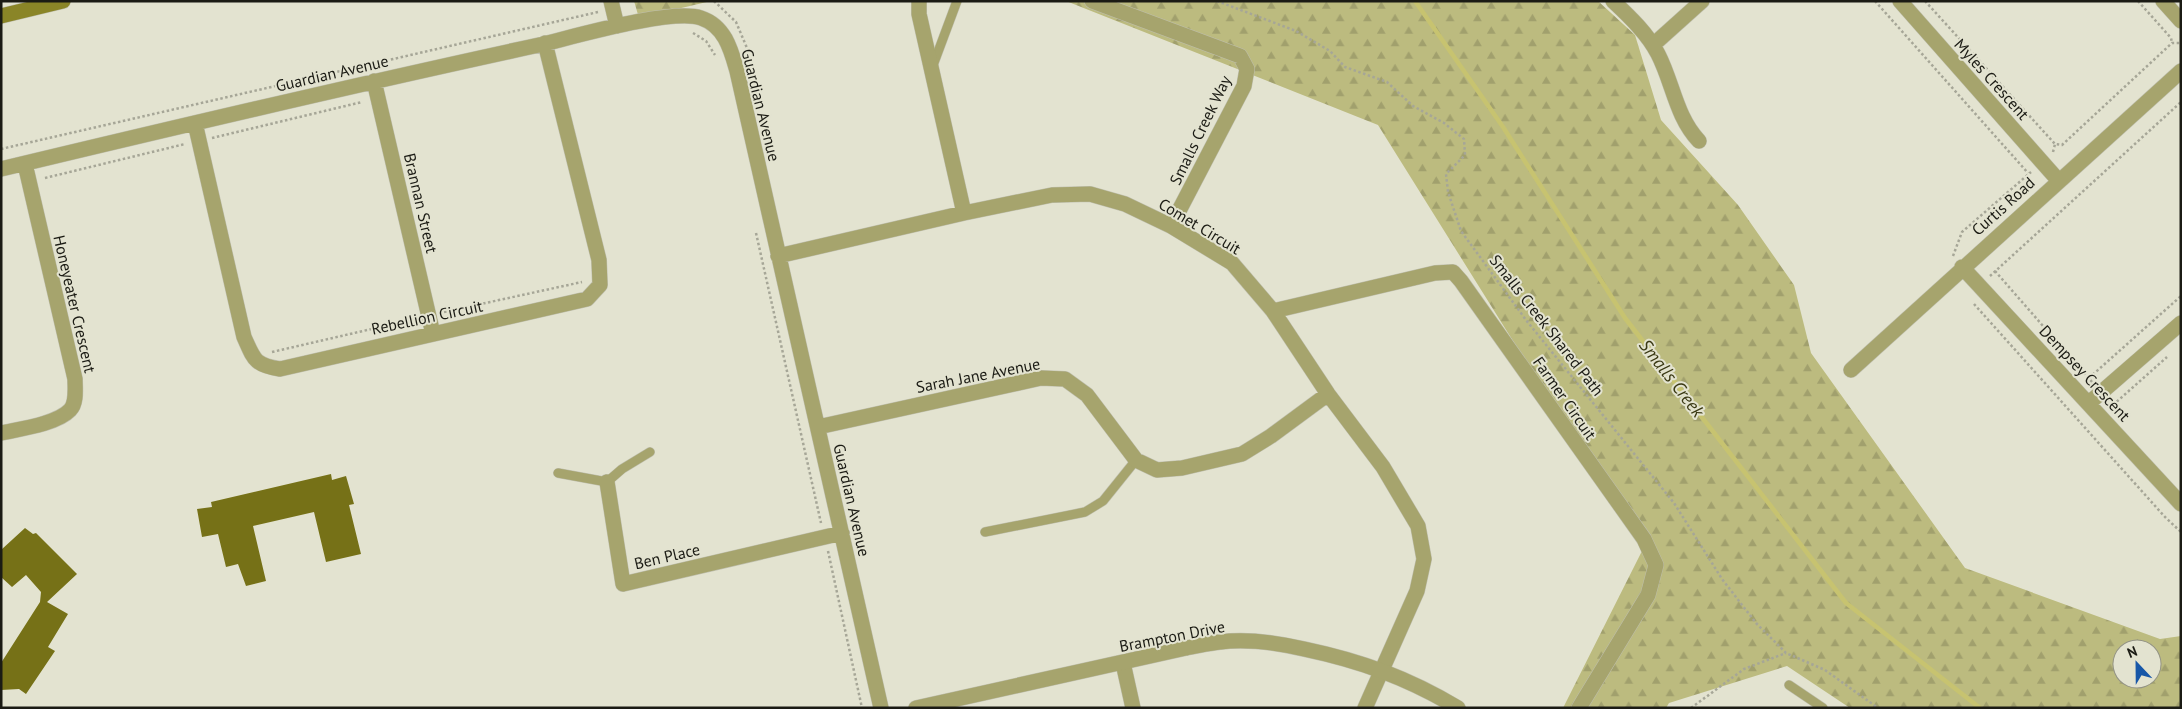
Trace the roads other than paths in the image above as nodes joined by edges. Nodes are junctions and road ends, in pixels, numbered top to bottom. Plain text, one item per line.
1 (63, 1) edge
2 (919, 1) edge
3 (958, 1) edge
4 (1092, 1) edge
5 (1613, 1) edge
6 (1702, 1) edge
7 (1900, 1) edge
8 (2163, 1) edge
9 (612, 4) edge
10 (1, 16) edge
11 (2181, 21) edge
12 (617, 26) junction
13 (546, 44) junction
14 (1653, 44) junction
15 (931, 70) junction
16 (2181, 71) edge
17 (374, 81) junction
18 (195, 123) junction
19 (1699, 141) dead end
20 (24, 164) junction
21 (1, 170) edge
22 (2058, 180) junction
23 (964, 213) junction
24 (1171, 226) junction
25 (778, 256) junction
26 (1962, 267) junction
27 (1273, 311) junction
28 (2181, 323) edge
29 (433, 334) junction
30 (1851, 370) dead end
31 (1328, 394) junction
32 (2089, 403) junction
33 (818, 427) junction
34 (1, 433) edge
35 (650, 452) dead end
36 (1136, 460) junction
37 (558, 473) dead end
38 (607, 482) junction
39 (2181, 504) edge
40 (985, 532) dead end
41 (842, 533) junction
42 (1123, 663) junction
43 (1382, 670) junction
44 (1789, 685) dead end
45 (880, 708) edge
46 (916, 708) edge
47 (1133, 708) edge
48 (1365, 708) edge
49 (1458, 708) edge
50 (1579, 708) edge
51 (1823, 708) edge

1 - 10 main road
2 - 15 street
3 - 15 lane
4 - 24 street, Smalls Creek Way
5 - 14 street
6 - 14 street
7 - 22 street, Myles Crescent
8 - 11 street
9 - 12 street
12 - 13 street, Guardian Avenue
12 - 25 street, Guardian Avenue
13 - 17 street, Guardian Avenue
13 - 29 street, Rebellion Circuit
14 - 19 street
15 - 23 street
16 - 22 street, Curtis Road
17 - 18 street, Guardian Avenue
17 - 29 street, Brannan Street
18 - 20 street, Guardian Avenue
18 - 29 street, Rebellion Circuit
20 - 21 street, Guardian Avenue
20 - 34 street, Honeyeater Crescent
22 - 26 street, Curtis Road
23 - 24 street, Comet Circuit
23 - 25 street, Comet Circuit
24 - 27 street, Comet Circuit
25 - 33 street, Guardian Avenue
26 - 30 street, Curtis Road
26 - 32 street, Dempsey Crescent
27 - 31 street, Comet Circuit
27 - 50 street, Farmer Circuit
28 - 32 street
31 - 36 street, Sarah Jane Avenue
31 - 43 street, Comet Circuit
32 - 39 street, Dempsey Crescent
33 - 36 street, Sarah Jane Avenue
33 - 41 street, Guardian Avenue
35 - 38 lane
36 - 40 lane
37 - 38 lane
38 - 41 street, Ben Place
41 - 45 street, Guardian Avenue
42 - 43 street, Brampton Drive
42 - 46 street, Brampton Drive
42 - 47 street
43 - 48 street, Comet Circuit
43 - 49 street, Brampton Drive
44 - 51 lane

